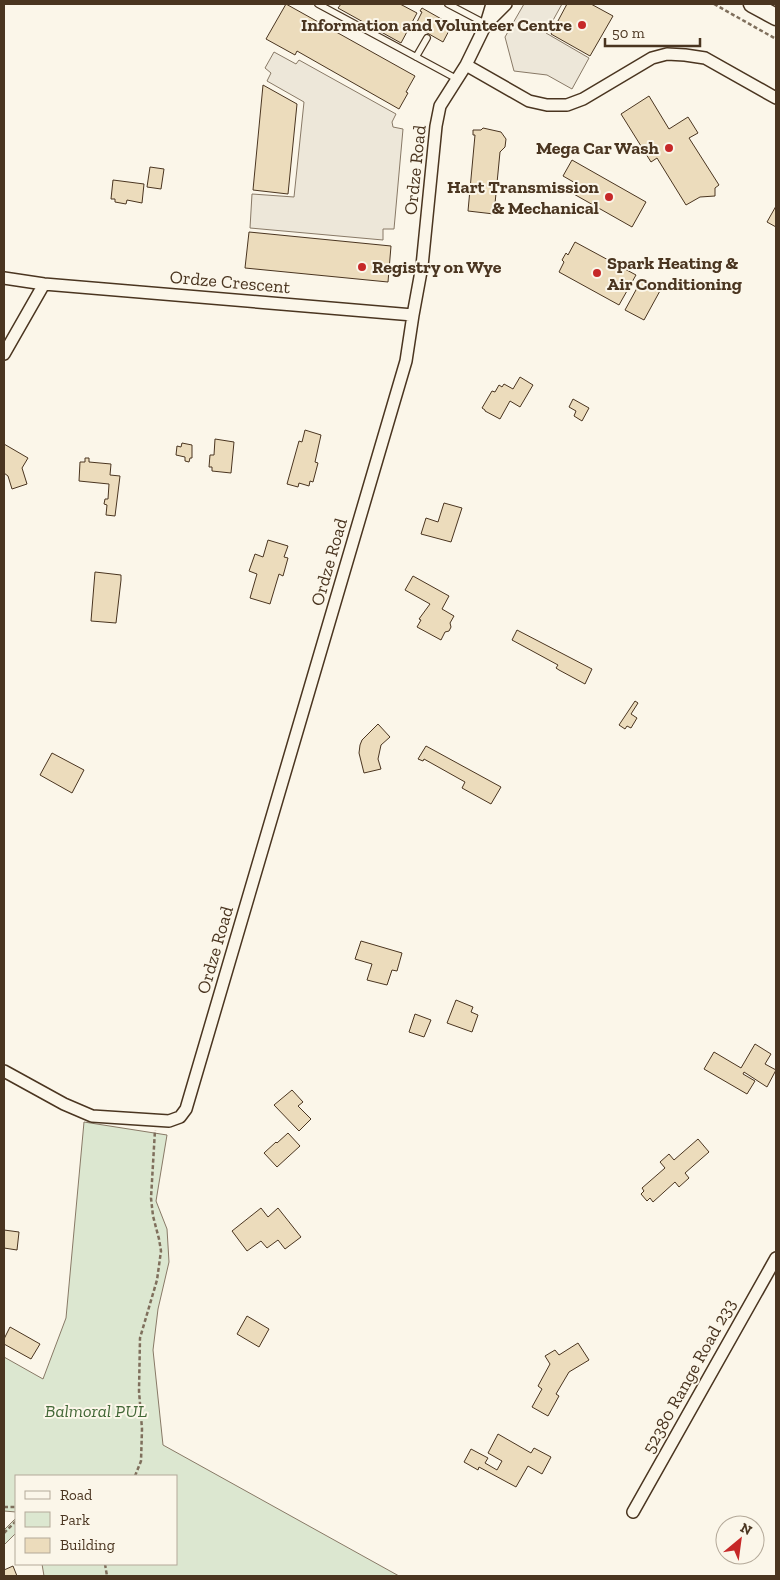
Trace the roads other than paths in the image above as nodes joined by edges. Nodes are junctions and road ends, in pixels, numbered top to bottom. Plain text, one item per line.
1 (318, 4) edge
2 (333, 4) edge
3 (448, 4) edge
4 (492, 4) edge
5 (506, 4) edge
6 (752, 4) edge
7 (330, 10) junction
8 (776, 17) edge
9 (486, 24) junction
10 (427, 38) dead end
11 (416, 57) junction
12 (466, 65) junction
13 (457, 79) junction
14 (776, 98) edge
15 (4, 278) edge
16 (44, 284) junction
17 (413, 315) junction
18 (4, 354) edge
19 (4, 1071) edge
20 (776, 1258) edge
21 (633, 1512) dead end

1 - 7 lane
2 - 7 lane
3 - 9 lane
4 - 9 street, Ordze Road
5 - 9 street, Ordze Road
6 - 8 main road
7 - 11 lane
9 - 12 street, Ordze Road
10 - 11 lane
11 - 13 lane
12 - 13 street, Ordze Road
12 - 14 street
13 - 17 street, Ordze Road
15 - 16 street, Ordze Crescent
16 - 17 street, Ordze Crescent
16 - 18 street
17 - 19 street, Ordze Road
20 - 21 street, 52380 Range Road 233

